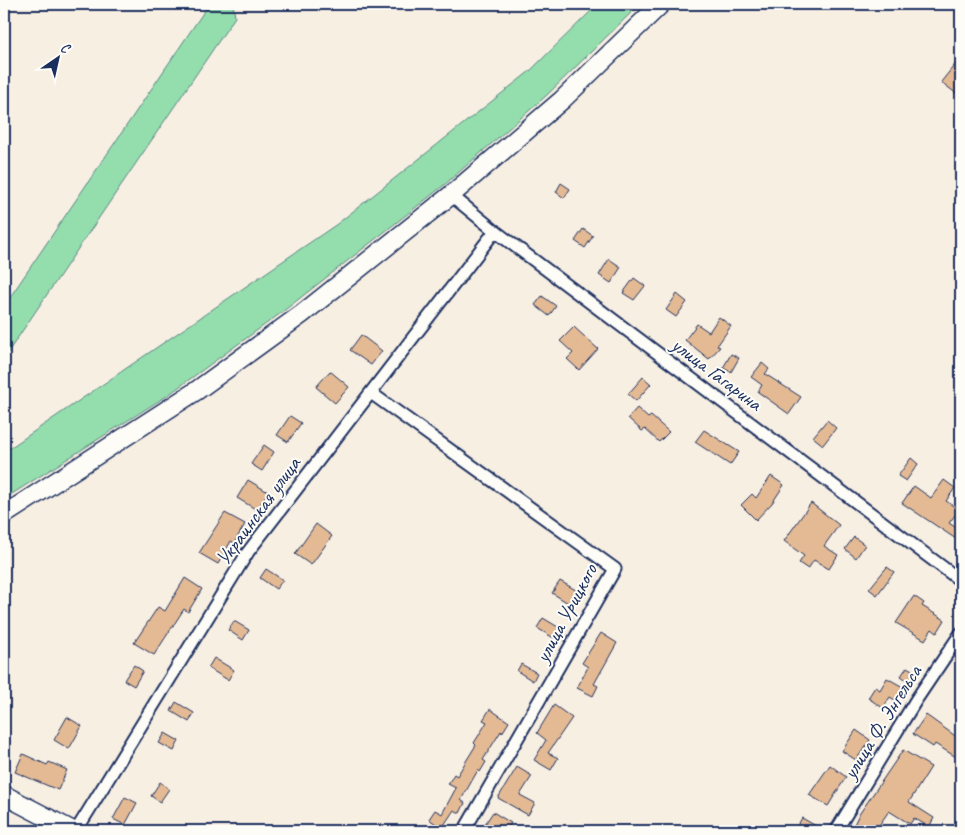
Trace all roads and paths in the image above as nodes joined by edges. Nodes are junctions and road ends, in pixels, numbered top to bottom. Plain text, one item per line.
1 (662, 4) edge
2 (452, 195) junction
3 (495, 231) junction
4 (370, 393) junction
5 (4, 514) edge
6 (961, 582) edge
7 (961, 633) edge
8 (4, 795) edge
9 (74, 831) edge
10 (464, 831) edge
11 (836, 831) edge

1 - 2 main road
2 - 3 street, улица Гагарина
2 - 5 main road
3 - 4 street, Украинская улица
3 - 6 street, улица Гагарина
4 - 9 street, Украинская улица
4 - 10 street, улица Урицкого
7 - 11 street, улица Ф. Энгельса
8 - 9 main road

